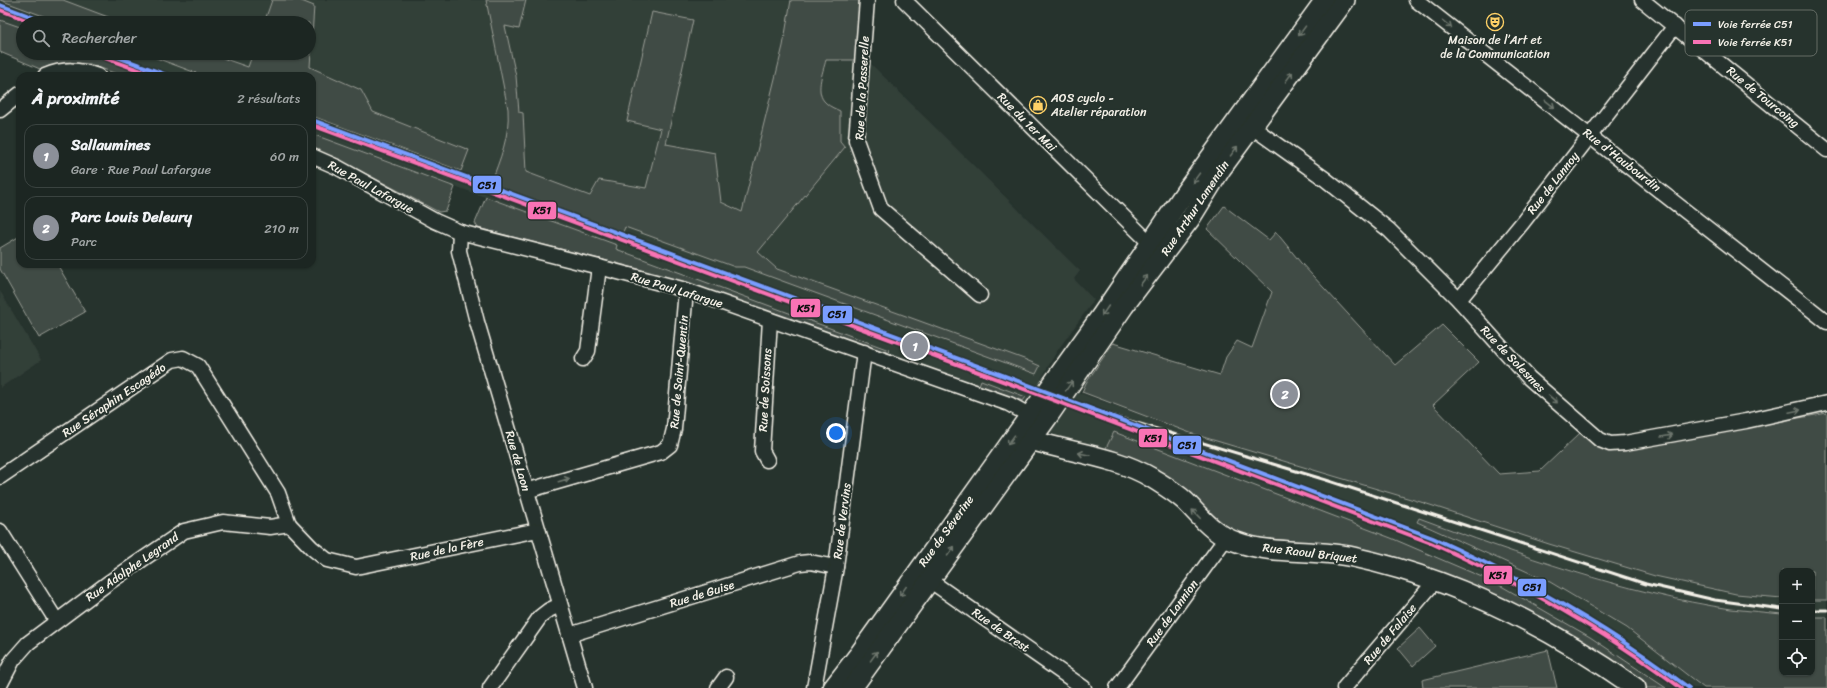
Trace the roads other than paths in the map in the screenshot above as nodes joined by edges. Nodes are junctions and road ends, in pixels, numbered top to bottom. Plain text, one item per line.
1 (867, 0) edge
2 (904, 0) edge
3 (1325, 0) edge
4 (1345, 0) edge
5 (1416, 0) edge
6 (1642, 0) edge
7 (1675, 26) junction
8 (1685, 34) edge
9 (1712, 56) edge
10 (57, 72) edge
11 (83, 72) edge
12 (16, 97) edge
13 (0, 110) edge
14 (1252, 127) junction
15 (1590, 135) junction
16 (1827, 150) edge
17 (316, 158) edge
18 (460, 232) junction
19 (1156, 251) junction
20 (599, 267) junction
21 (686, 290) junction
22 (980, 295) dead end
23 (1459, 300) junction
24 (770, 320) junction
25 (1827, 322) edge
26 (864, 352) junction
27 (583, 359) dead end
28 (1059, 374) joint
29 (1827, 403) edge
30 (1037, 426) junction
31 (767, 460) dead end
32 (0, 477) edge
33 (526, 491) junction
34 (289, 524) junction
35 (538, 530) junction
36 (0, 531) edge
37 (1226, 538) junction
38 (836, 567) junction
39 (923, 576) junction
40 (1436, 580) junction
41 (560, 605) junction
42 (56, 620) junction
43 (569, 635) junction
44 (0, 685) edge
45 (1627, 685) edge
46 (490, 688) edge
47 (585, 688) edge
48 (814, 688) edge
49 (833, 688) edge
50 (852, 688) edge
51 (1084, 688) edge
52 (1117, 688) edge
53 (1344, 688) edge

1 - 22 street, Rue de la Passerelle
2 - 19 street, Rue du 1er Mai
3 -> 19 main road, Rue Arthur Lamendin
14 -> 4 main road, Rue Arthur Lamendin
5 -> 15 street, Rue d'Haubourdin
6 - 7 street, Rue de Tourcoing
7 - 8 street, Rue de Tourcoing
7 - 15 street, Rue de Lannoy
9 - 16 street, Rue de Tourcoing
10 - 11 street
12 - 13 street
19 -> 14 main road, Rue Arthur Lamendin
14 - 23 street, Rue de Solesmes
15 - 23 street, Rue de Lannoy
15 - 25 street, Rue d'Haubourdin
17 - 18 street, Rue Paul Lafargue
18 - 20 street, Rue Paul Lafargue
18 - 33 street, Rue de Laon
19 -> 28 main road, Rue Arthur Lamendin
30 -> 19 main road, Rue Arthur Lamendin
20 - 21 street, Rue Paul Lafargue
20 - 27 street
21 - 24 street, Rue Paul Lafargue
33 -> 21 street, Rue de Saint-Quentin
23 -> 29 street, Rue de Solesmes
24 - 26 street, Rue Paul Lafargue
24 - 31 street, Rue de Soissons
26 - 30 street, Rue Paul Lafargue
26 - 38 street, Rue de Vervins
28 - 30 main road, Rue de Séverine
37 -> 30 main road, Rue Raoul Briquet
30 - 39 main road, Rue de Séverine
32 - 34 street, Rue Séraphin Escagédo
33 - 35 street, Rue de Laon
34 - 35 street, Rue de la Fère
34 - 42 street, Rue Adolphe Legrand
35 - 41 street, Rue de Laon
36 - 42 street
37 - 40 main road, Rue Raoul Briquet
37 - 52 street, Rue de Lannion
38 - 43 street, Rue de Guise
38 - 48 street, Rue de Vervins
39 -> 49 main road, Rue de Séverine
50 -> 39 main road, Rue de Séverine
39 - 51 street, Rue de Brest
40 - 45 main road, Rue Raoul Briquet
40 - 53 street, Rue de Falaise
41 - 43 street, Rue de Laon
41 - 46 street
42 - 44 street, Rue Adolphe Legrand
43 - 47 street, Rue de Laon

